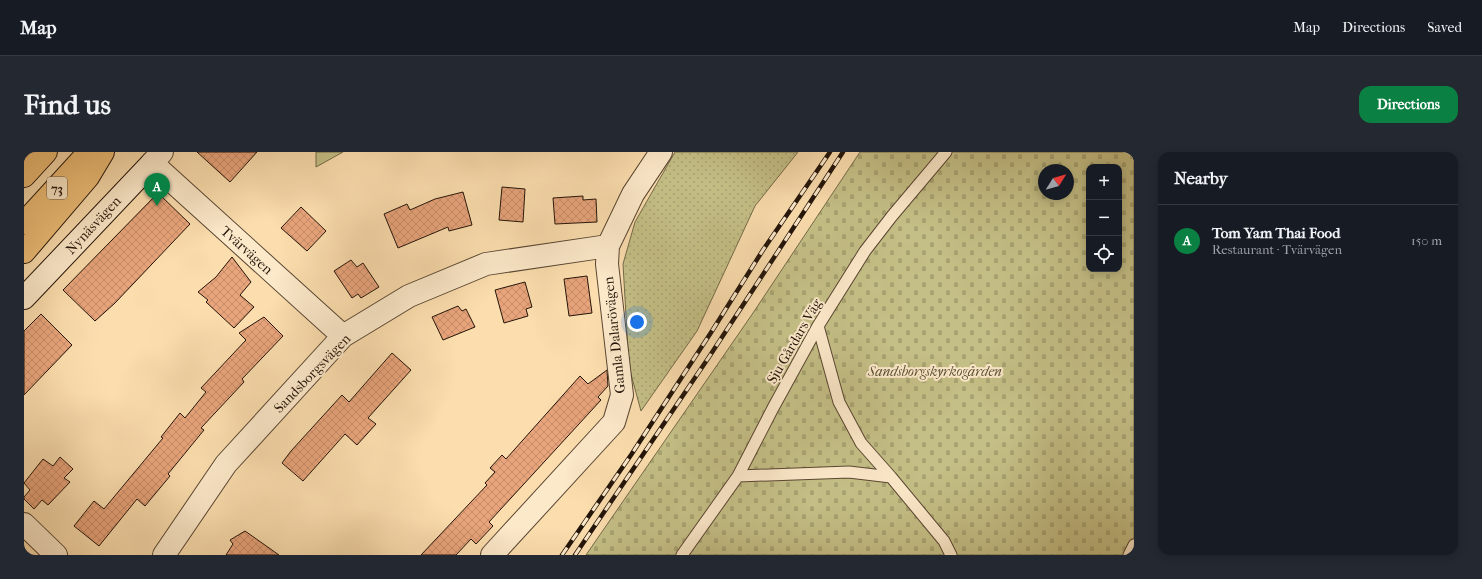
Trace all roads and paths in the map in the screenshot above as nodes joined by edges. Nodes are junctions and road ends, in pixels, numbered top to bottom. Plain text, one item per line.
1 (45, 152) edge
2 (90, 152) edge
3 (103, 152) edge
4 (660, 152) edge
5 (946, 152) edge
6 (157, 157) edge
7 (24, 170) edge
8 (24, 176) edge
9 (24, 223) edge
10 (608, 246) junction
11 (24, 252) edge
12 (24, 298) edge
13 (818, 326) junction
14 (343, 336) junction
15 (738, 476) junction
16 (891, 477) junction
17 (24, 524) edge
18 (1134, 545) edge
19 (167, 554) edge
20 (56, 555) edge
21 (492, 555) edge
22 (682, 555) edge
23 (951, 555) edge
24 (1129, 555) edge

1 - 7 highway
1 - 8 highway, 73
2 - 9 highway, 73
3 - 11 highway
4 - 10 street, Gamla Dalarövägen
5 - 13 lane, Sju Gårdars Väg
6 - 12 street, Nynäsvägen
6 - 14 street, Tvärvägen
10 - 14 street, Sandsborgsvägen
10 - 21 street, Gamla Dalarövägen
13 - 15 lane, Sju Gårdars Väg
13 - 16 lane
14 - 19 street, Sandsborgsvägen
15 - 16 lane
15 - 22 lane, Sju Gårdars Väg
16 - 23 lane
17 - 20 street
18 - 24 lane

